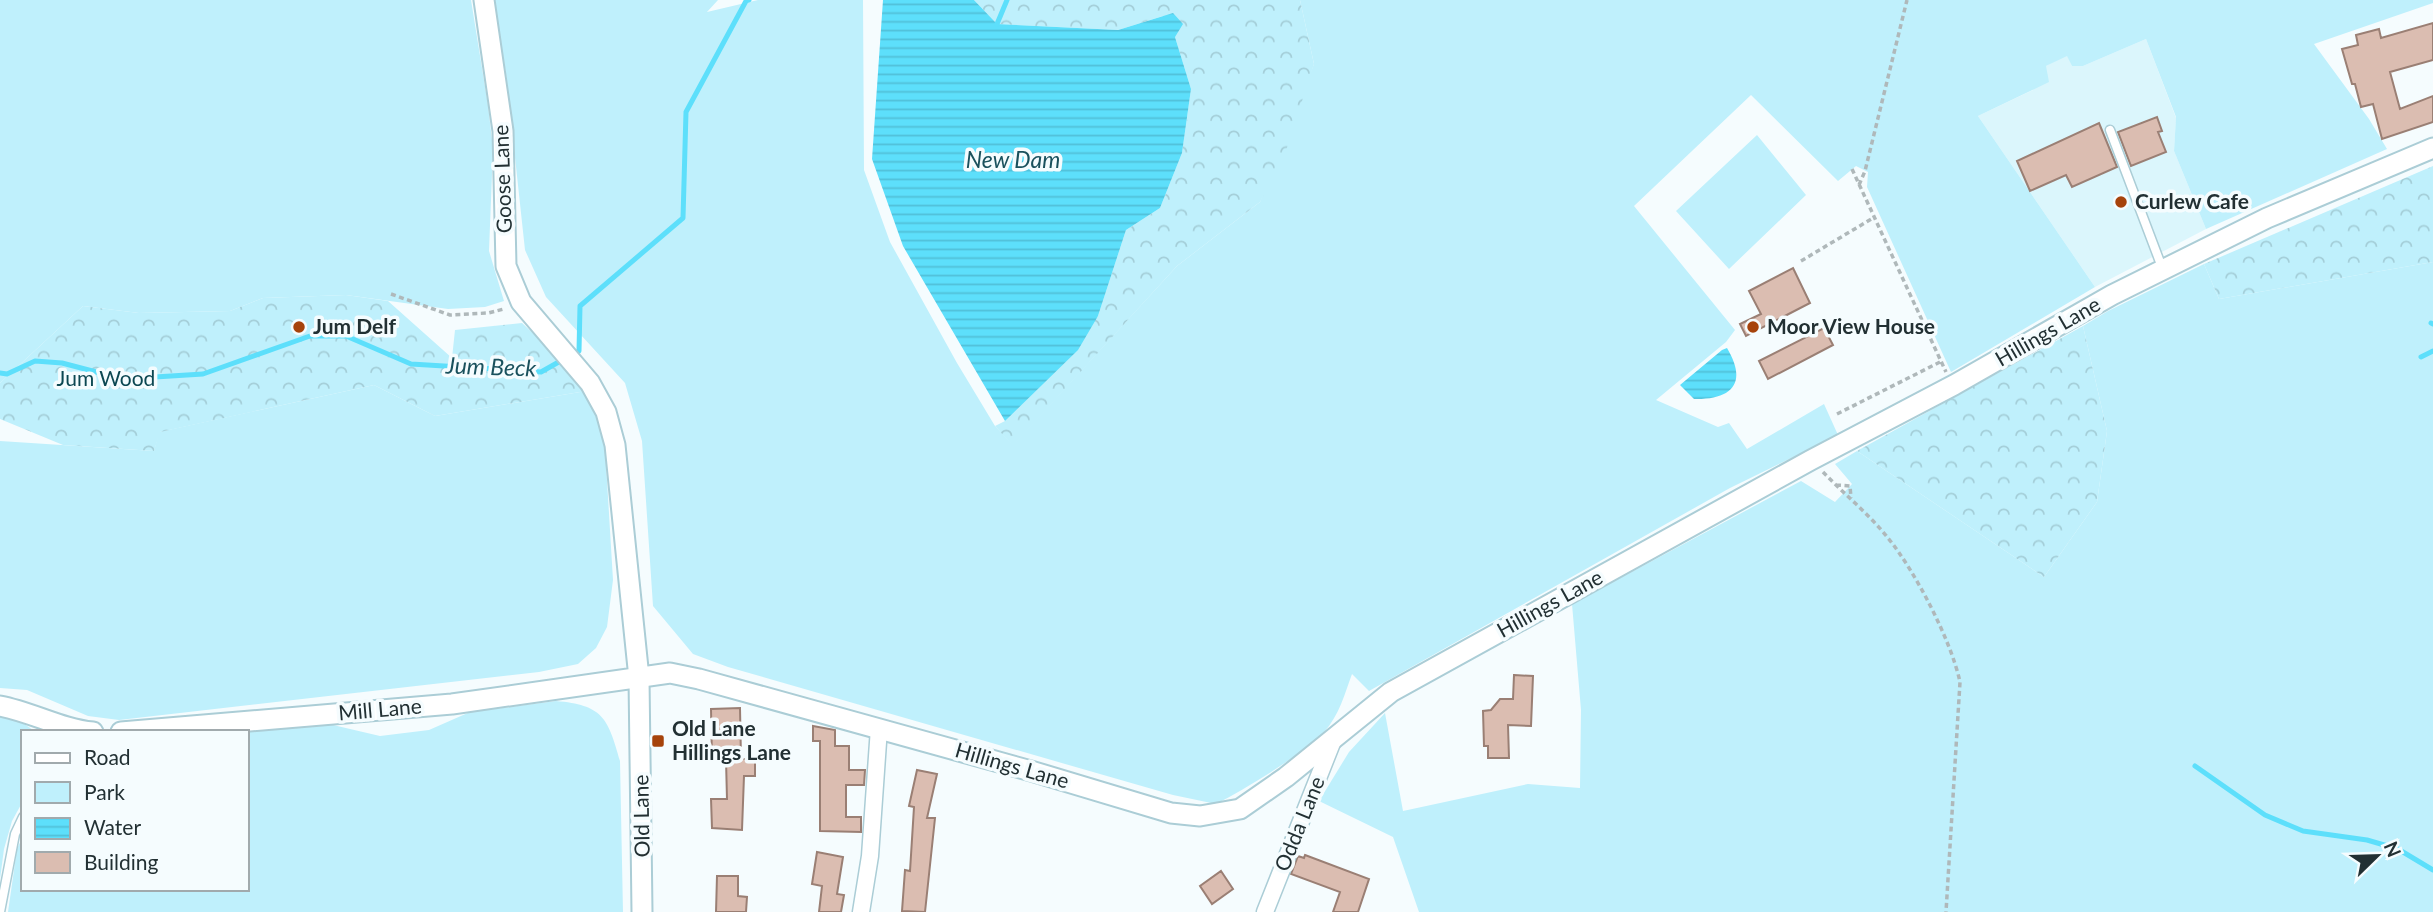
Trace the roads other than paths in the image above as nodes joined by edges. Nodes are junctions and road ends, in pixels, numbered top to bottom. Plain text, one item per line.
1 (484, 0) edge
2 (2110, 130) dead end
3 (2433, 148) edge
4 (2163, 270) junction
5 (639, 678) junction
6 (0, 706) edge
7 (879, 728) junction
8 (79, 730) edge
9 (145, 730) edge
10 (1335, 736) junction
11 (21, 821) edge
12 (0, 912) edge
13 (642, 912) edge
14 (861, 912) edge
15 (1265, 912) edge

1 - 5 street, Goose Lane
2 - 4 lane
3 - 4 street, Hillings Lane
4 - 10 street, Hillings Lane
5 - 7 street, Hillings Lane
5 - 9 street, Mill Lane
5 - 13 street, Old Lane
6 - 8 street
7 - 10 street, Hillings Lane
7 - 14 street
10 - 15 street, Odda Lane
11 - 12 lane

